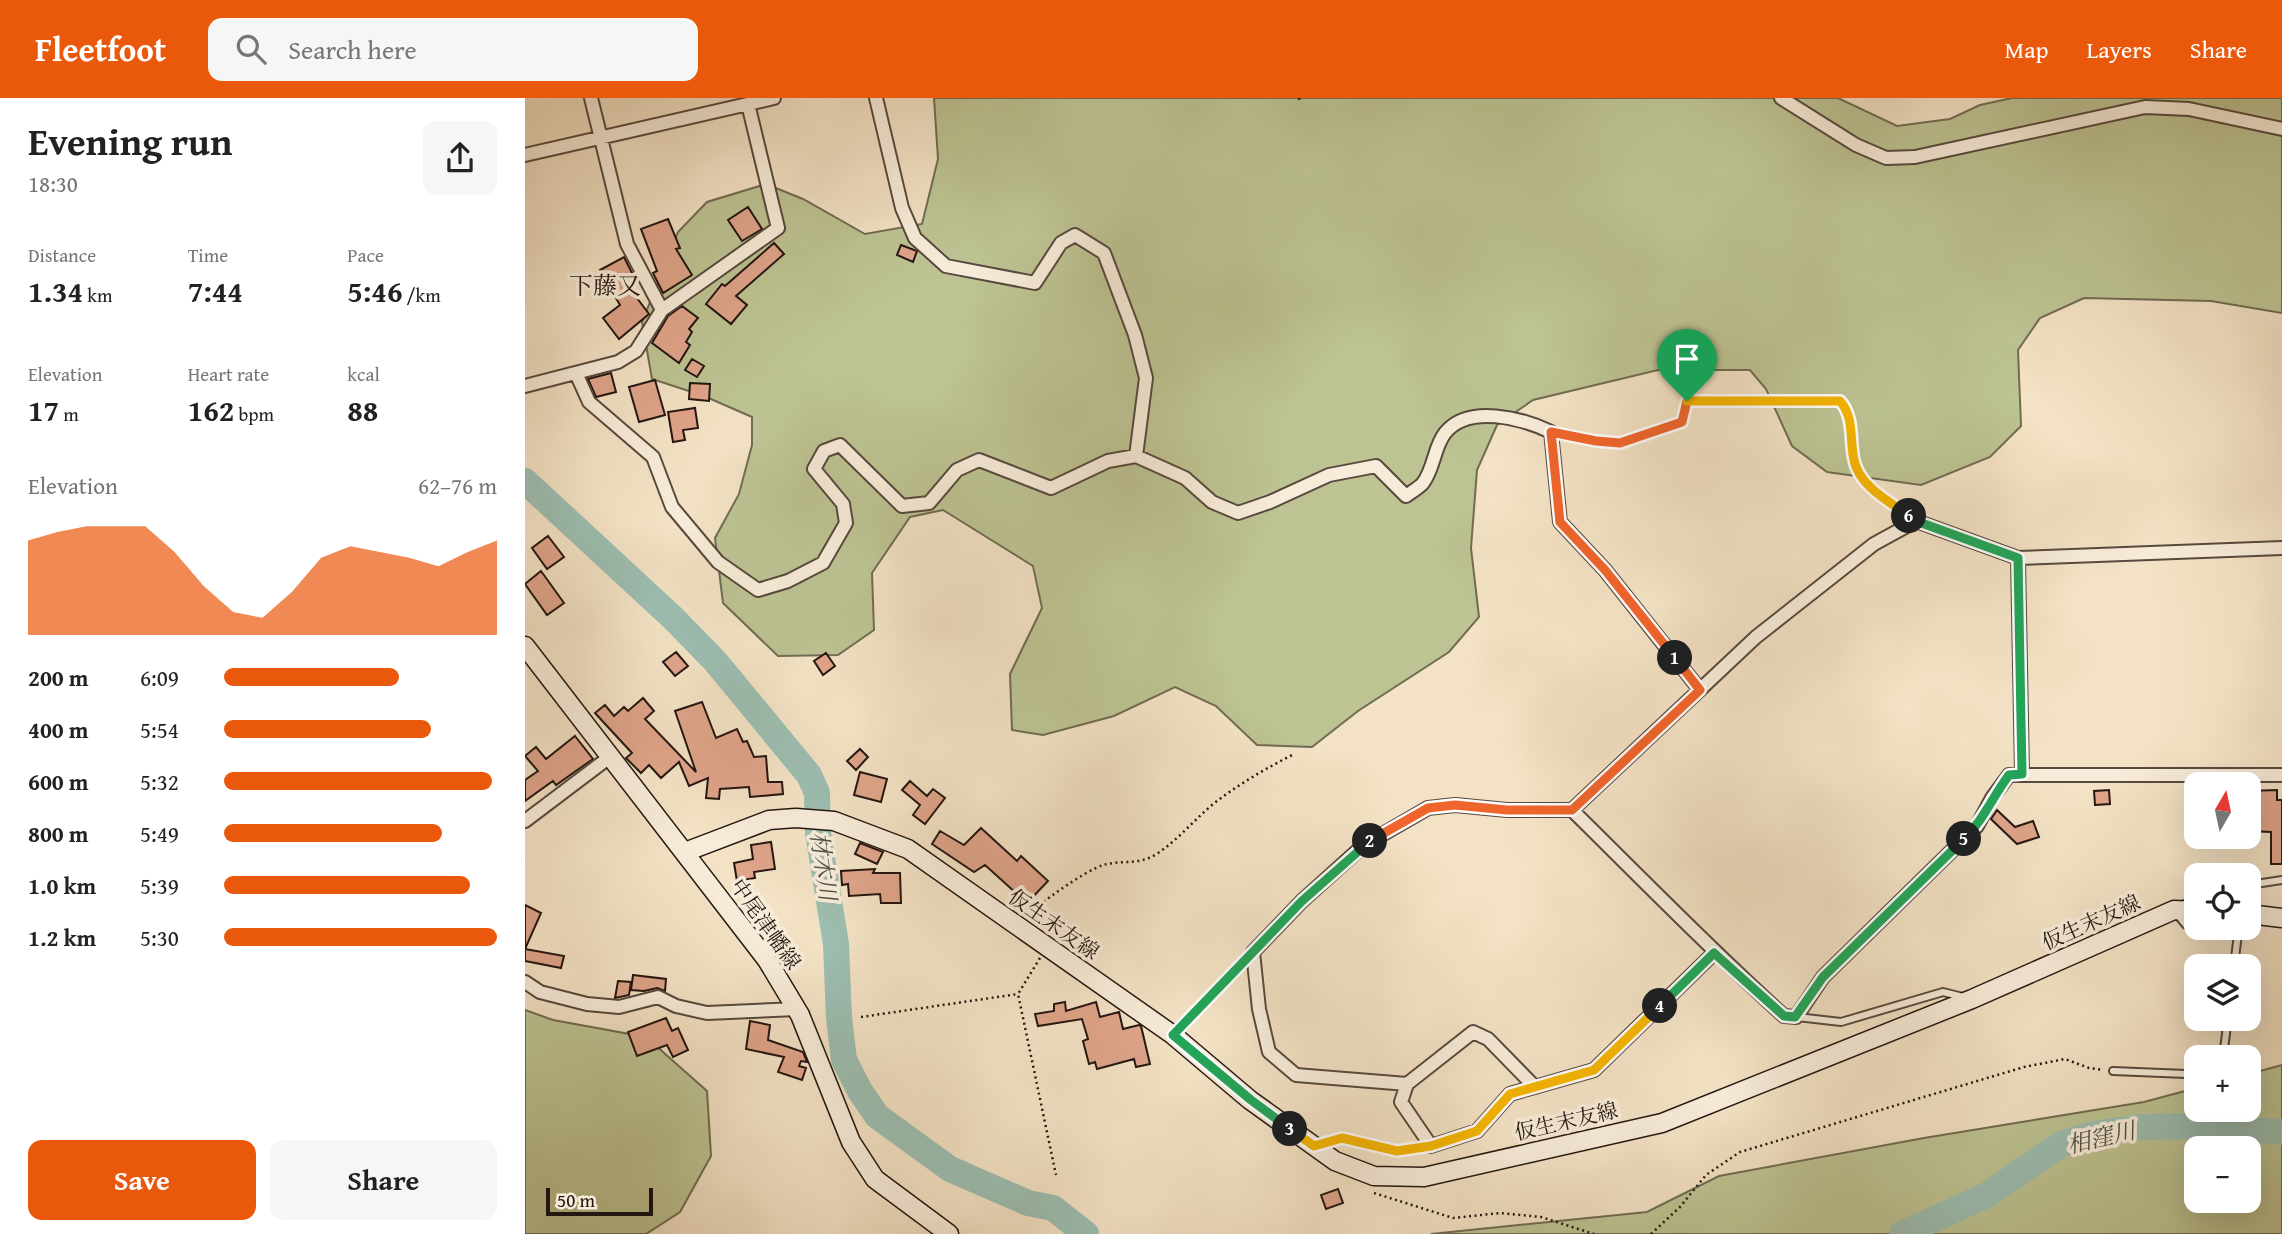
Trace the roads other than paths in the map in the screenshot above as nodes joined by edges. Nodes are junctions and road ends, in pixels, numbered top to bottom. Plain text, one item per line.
1 (591, 98) edge
2 (774, 98) edge
3 (876, 98) edge
4 (1781, 98) edge
5 (748, 104) junction
6 (2282, 129) edge
7 (601, 138) junction
8 (525, 155) edge
9 (662, 310) junction
10 (576, 373) junction
11 (525, 386) edge
12 (1136, 456) junction
13 (2282, 548) edge
14 (2018, 558) junction
15 (525, 646) edge
16 (1700, 690) junction
17 (611, 756) junction
18 (2022, 774) junction
19 (2282, 775) edge
20 (1572, 810) junction
21 (525, 821) edge
22 (685, 852) junction
23 (2282, 880) edge
24 (2261, 884) edge
25 (2184, 904) edge
26 (2173, 910) junction
27 (2184, 910) edge
28 (2261, 915) edge
29 (2282, 918) edge
30 (2184, 923) edge
31 (1253, 952) junction
32 (1714, 953) junction
33 (525, 982) edge
34 (1972, 999) junction
35 (797, 1009) junction
36 (1795, 1017) junction
37 (1173, 1035) junction
38 (2113, 1071) road end
39 (2184, 1073) edge
40 (1407, 1084) junction
41 (1535, 1087) junction
42 (1314, 1146) junction
43 (1431, 1146) junction
44 (949, 1234) edge

1 - 7 street
2 - 5 street
3 - 12 street
4 - 6 street
5 - 7 street
5 - 9 street
7 - 8 street
7 - 9 street
9 - 10 street
10 - 11 street
10 - 12 street
12 - 16 street
13 - 14 street
14 - 16 street
14 - 18 street
15 - 17 main road, 中尾津幡線
16 - 20 street
17 - 21 street
17 - 22 main road, 中尾津幡線
18 - 19 street
18 - 36 street
20 - 31 street
20 - 32 street
22 - 35 main road, 中尾津幡線
22 - 37 main road, 仮生末友線
23 - 24 lane
25 - 26 lane
26 - 27 main road, 仮生末友線
26 - 30 lane
26 - 34 main road, 仮生末友線
28 - 29 main road
31 - 37 lane
31 - 40 street
32 - 36 street
32 - 41 street
33 - 35 street
34 - 36 lane
34 - 42 main road, 仮生末友線
35 - 44 main road, 中尾津幡線
37 - 42 main road, 仮生末友線
38 - 39 lane
40 - 41 street
40 - 43 street
41 - 43 street
42 - 43 lane

